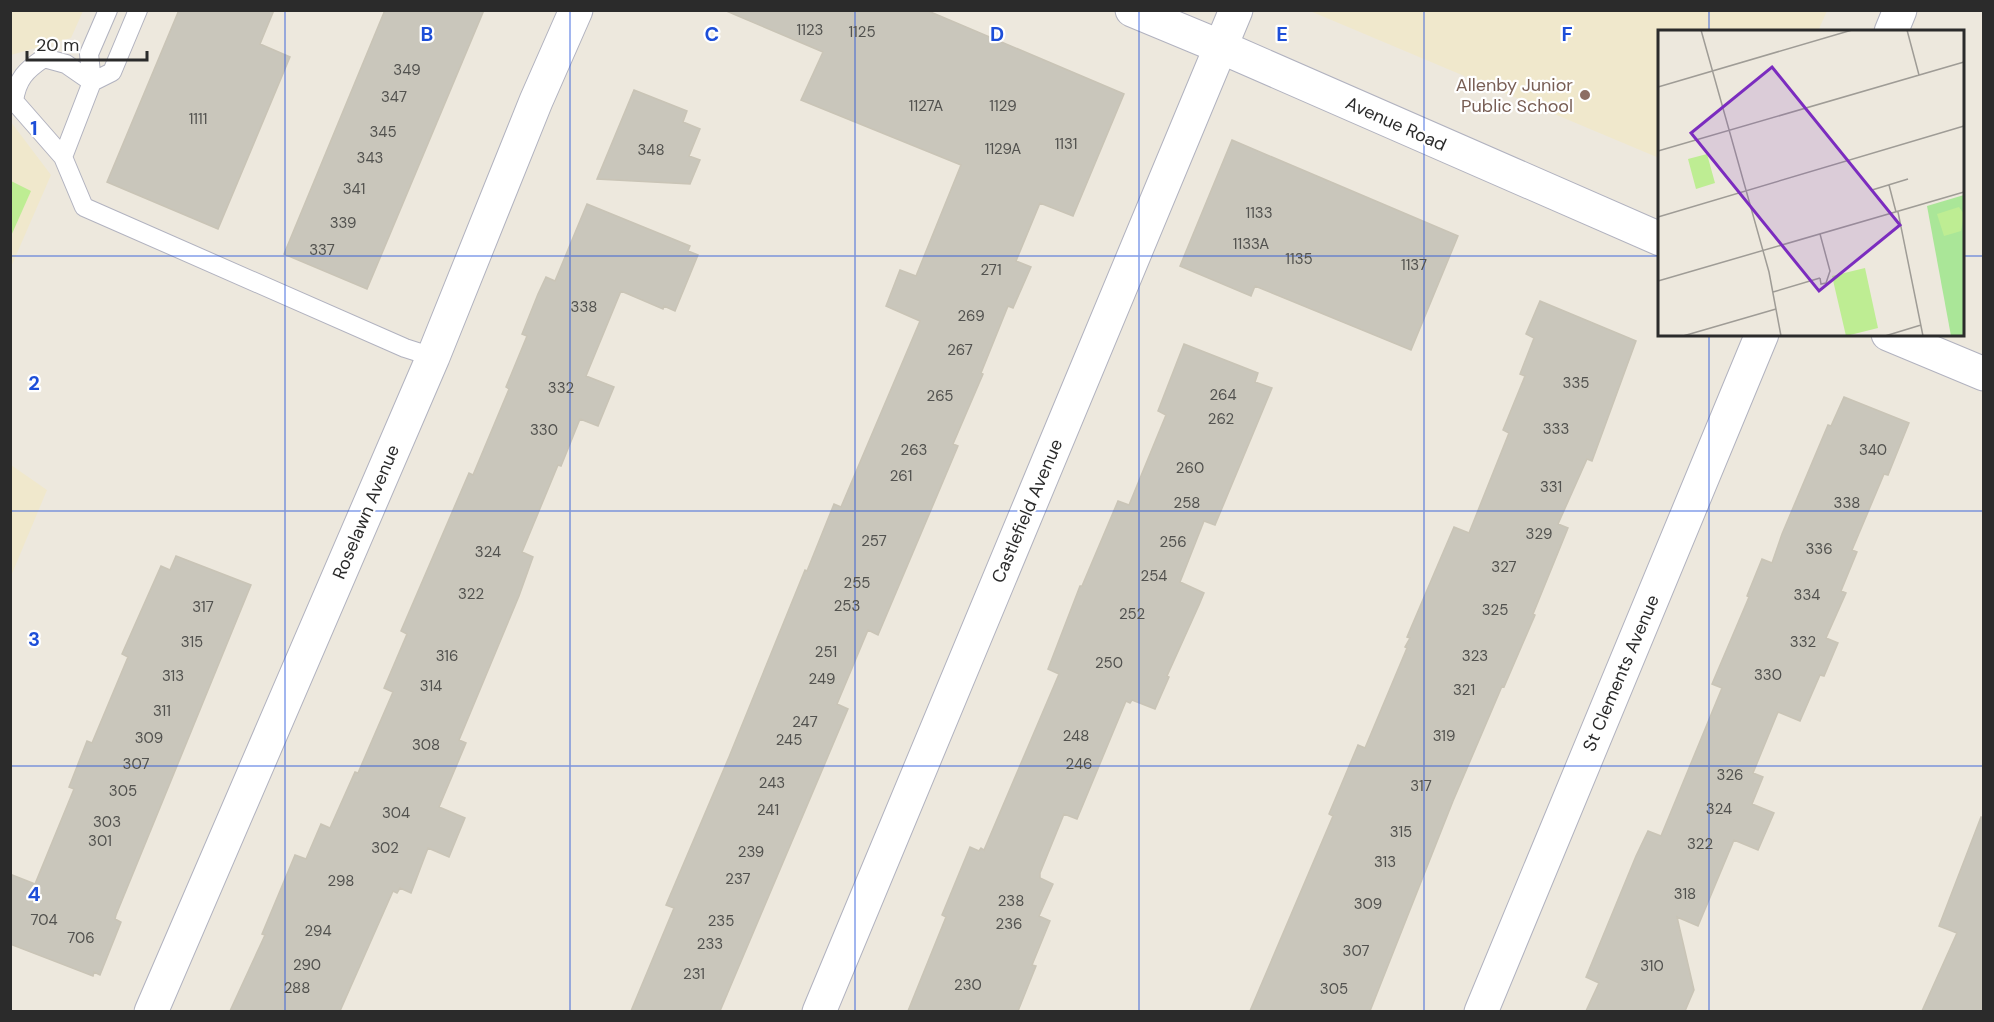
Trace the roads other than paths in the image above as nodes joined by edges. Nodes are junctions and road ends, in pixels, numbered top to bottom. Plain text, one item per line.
1 (108, 10) edge
2 (138, 10) edge
3 (576, 10) edge
4 (1132, 10) edge
5 (1236, 10) edge
6 (1900, 10) edge
7 (1892, 30) edge
8 (1221, 47) junction
9 (92, 82) junction
10 (63, 156) junction
11 (1658, 239) edge
12 (1761, 336) edge
13 (1893, 336) edge
14 (433, 357) junction
15 (1983, 374) edge
16 (151, 1011) edge
17 (819, 1011) edge
18 (1480, 1011) edge

1 - 9 lane
2 - 9 lane
3 - 14 street, Roselawn Avenue
4 - 8 street, Avenue Road
5 - 8 street, Castlefield Avenue
6 - 7 street
8 - 11 street, Avenue Road
8 - 17 street, Castlefield Avenue
9 - 10 lane
9 - 10 lane
10 - 14 lane
12 - 18 street, St Clements Avenue
13 - 15 street
14 - 16 street, Roselawn Avenue

